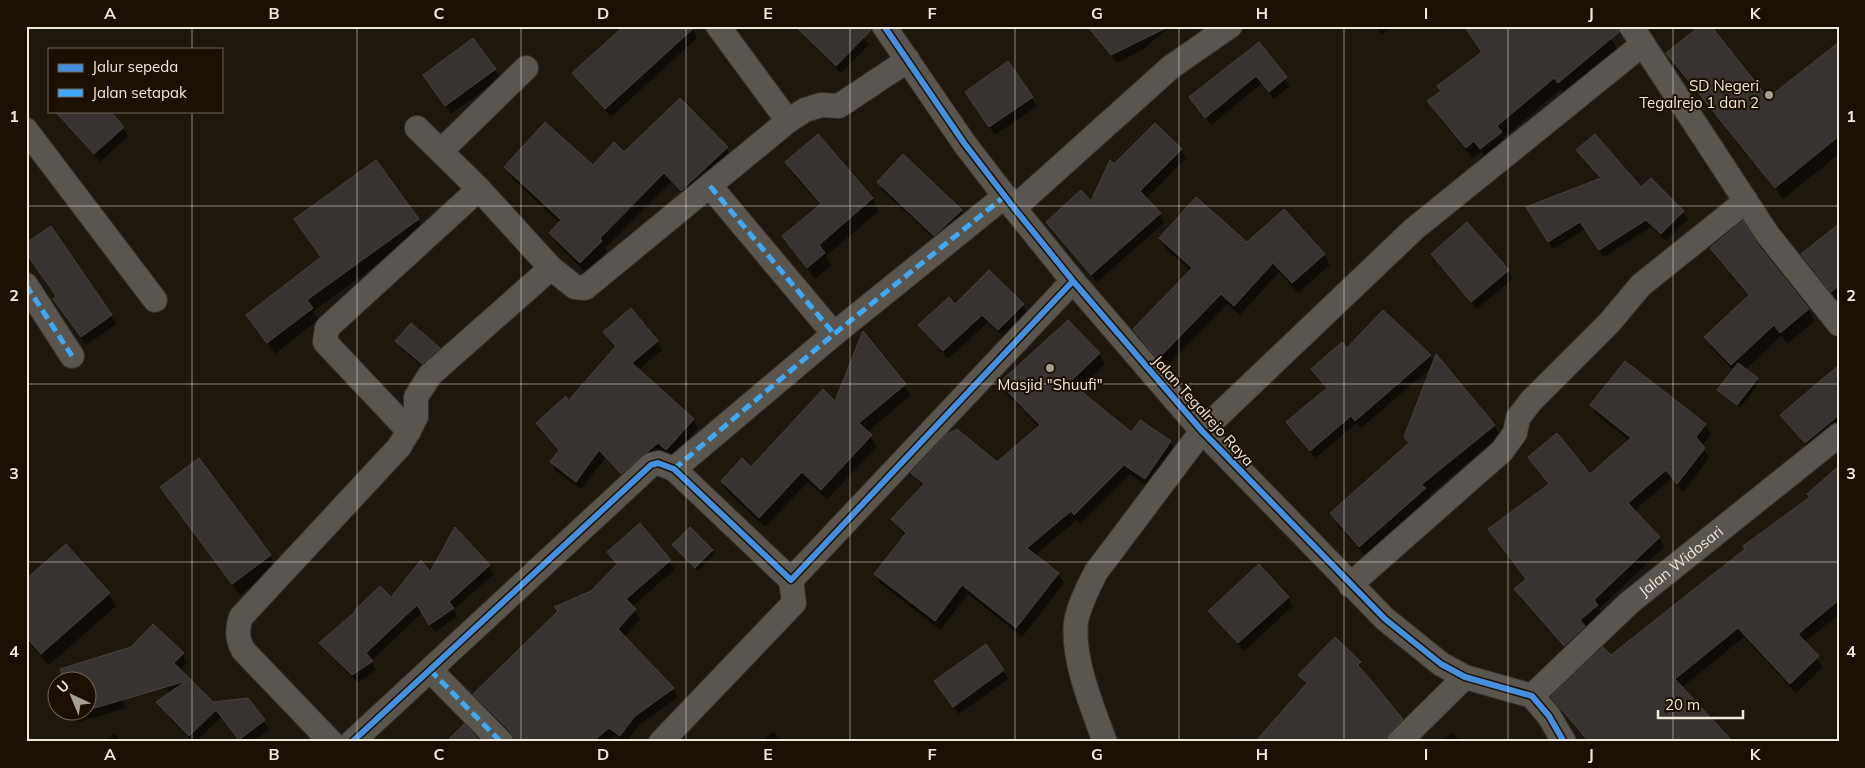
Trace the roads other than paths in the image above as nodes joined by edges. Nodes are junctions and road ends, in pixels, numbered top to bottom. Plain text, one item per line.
1 (718, 26) edge
2 (884, 26) edge
3 (1230, 26) edge
4 (1636, 35) edge
5 (908, 60) junction
6 (526, 68) dead end
7 (788, 121) junction
8 (417, 128) dead end
9 (26, 130) edge
10 (441, 151) junction
11 (710, 186) junction
12 (478, 189) junction
13 (1009, 202) junction
14 (1746, 202) junction
15 (551, 268) junction
16 (1073, 281) junction
17 (26, 285) edge
18 (155, 300) dead end
19 (1834, 310) edge
20 (834, 334) junction
21 (72, 356) dead end
22 (1202, 431) junction
23 (409, 432) junction
24 (1839, 435) edge
25 (674, 469) junction
26 (791, 580) junction
27 (1350, 585) junction
28 (430, 670) junction
29 (1466, 677) junction
30 (1532, 696) junction
31 (331, 742) edge
32 (352, 742) edge
33 (500, 742) edge
34 (660, 742) edge
35 (1105, 742) edge
36 (1399, 742) edge
37 (1564, 742) edge

1 - 7 street
2 - 5 street, Jalan Tegalrejo Raya
3 - 13 street
4 - 14 street
4 - 22 street
5 - 7 street
5 - 13 street, Jalan Tegalrejo Raya
6 - 10 street
7 - 11 street
8 - 10 street
9 - 18 street
10 - 12 street
11 - 15 street
11 - 20 street
12 - 15 street
12 - 23 street
13 - 16 street, Jalan Tegalrejo Raya
13 - 20 street
14 - 19 street
14 - 27 street
15 - 23 street
16 - 22 street, Jalan Tegalrejo Raya
16 - 26 street
17 - 21 street
20 - 25 street
22 - 27 street, Jalan Tegalrejo Raya
22 - 35 street
23 - 31 street
24 - 30 street, Jalan Widosari
25 - 26 street
25 - 28 street
26 - 34 street
27 - 29 street, Jalan Tegalrejo Raya
28 - 32 street
28 - 33 street
29 - 30 street, Jalan Tegalrejo Raya
29 - 36 street
30 - 37 street

